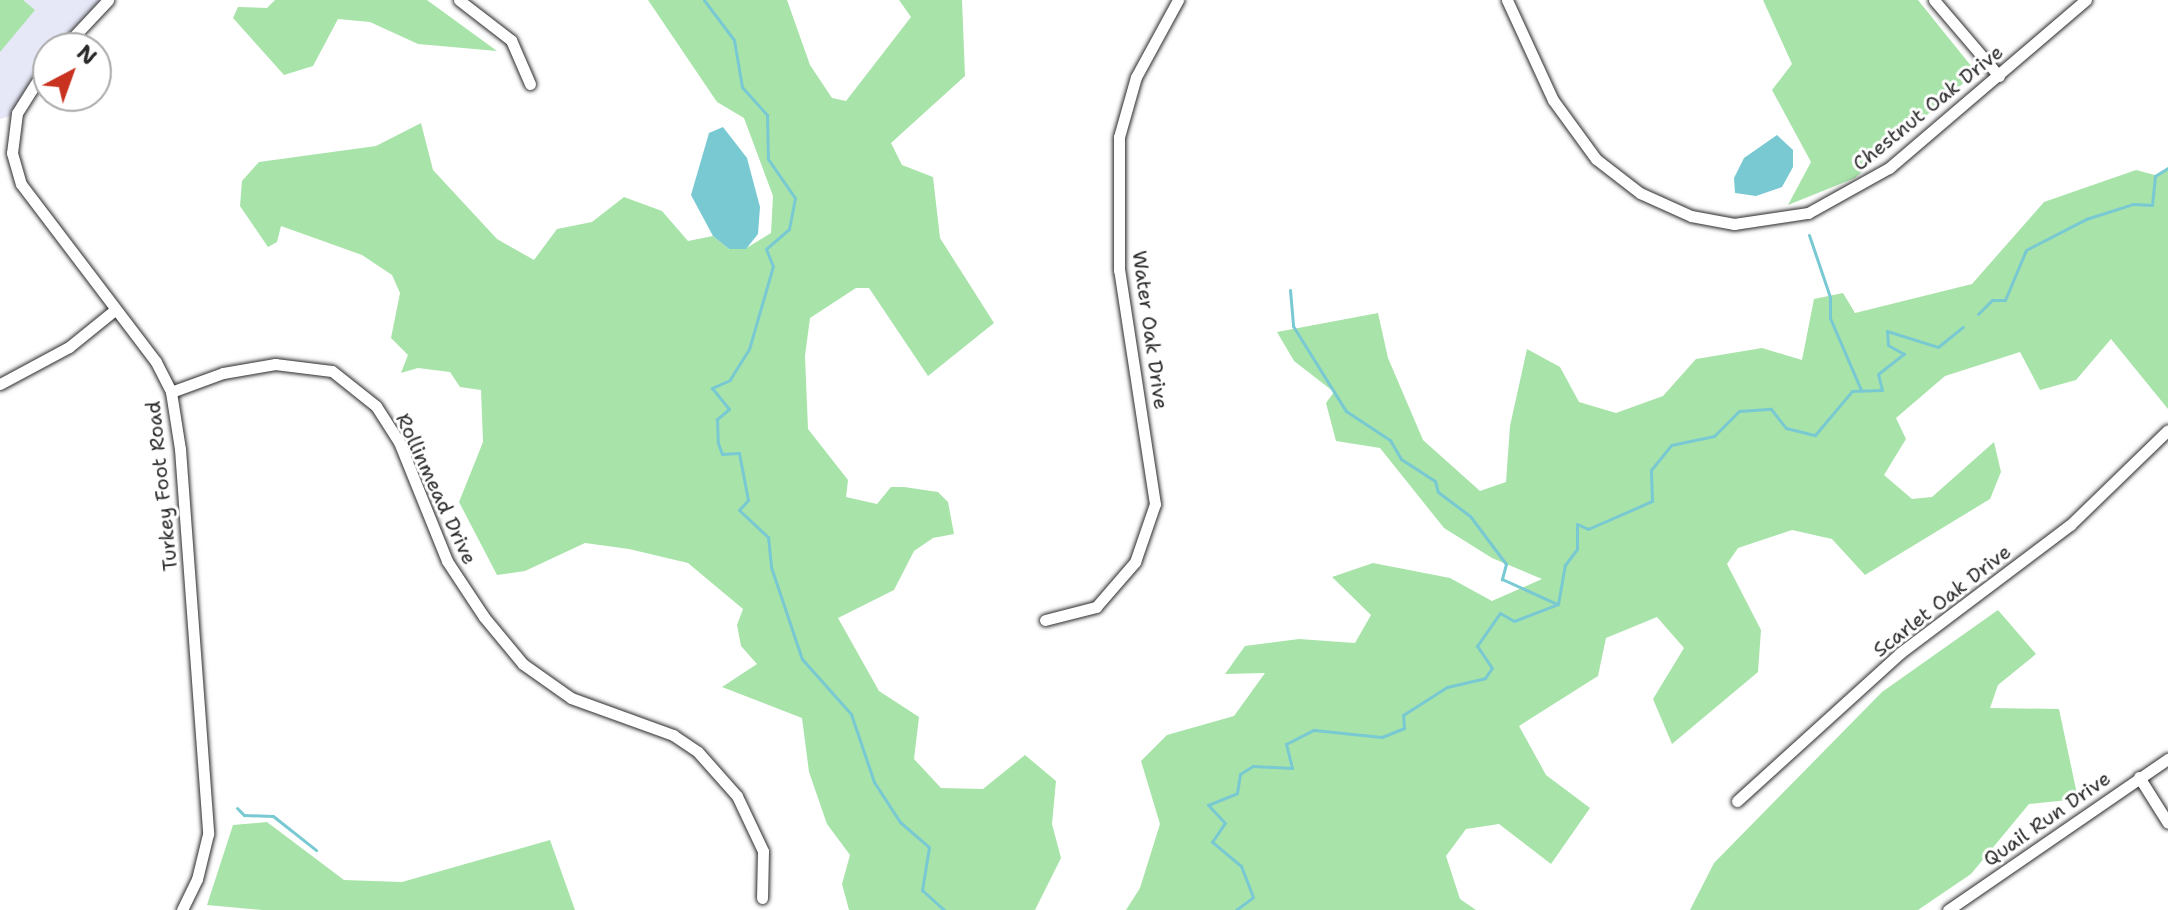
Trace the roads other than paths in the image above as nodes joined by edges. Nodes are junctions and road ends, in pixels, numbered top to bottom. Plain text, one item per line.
1 (108, 0) edge
2 (459, 0) edge
3 (1178, 0) edge
4 (1507, 0) edge
5 (1934, 0) edge
6 (2086, 0) edge
7 (78, 32) edge
8 (1999, 76) junction
9 (530, 84) dead end
10 (32, 89) edge
11 (116, 309) junction
12 (0, 384) edge
13 (171, 392) junction
14 (2168, 430) edge
15 (1045, 620) dead end
16 (2168, 759) edge
17 (2139, 777) junction
18 (1737, 801) dead end
19 (2168, 823) edge
20 (762, 898) dead end
21 (1962, 900) junction
22 (182, 910) edge
23 (1948, 910) edge
24 (1971, 910) edge

1 - 7 street
2 - 9 street
3 - 15 street, Water Oak Drive
4 - 8 street, Chestnut Oak Drive
5 - 8 street
6 - 8 street, Chestnut Oak Drive
10 - 11 street, Turkey Foot Road
11 - 12 street
11 - 13 street, Turkey Foot Road
13 - 20 street, Rollinmead Drive
13 - 22 street, Turkey Foot Road
14 - 18 street, Scarlet Oak Drive
16 - 17 street, Quail Run Drive
17 - 19 street
17 - 21 street, Quail Run Drive
21 - 23 street, Quail Run Drive
21 - 24 street

